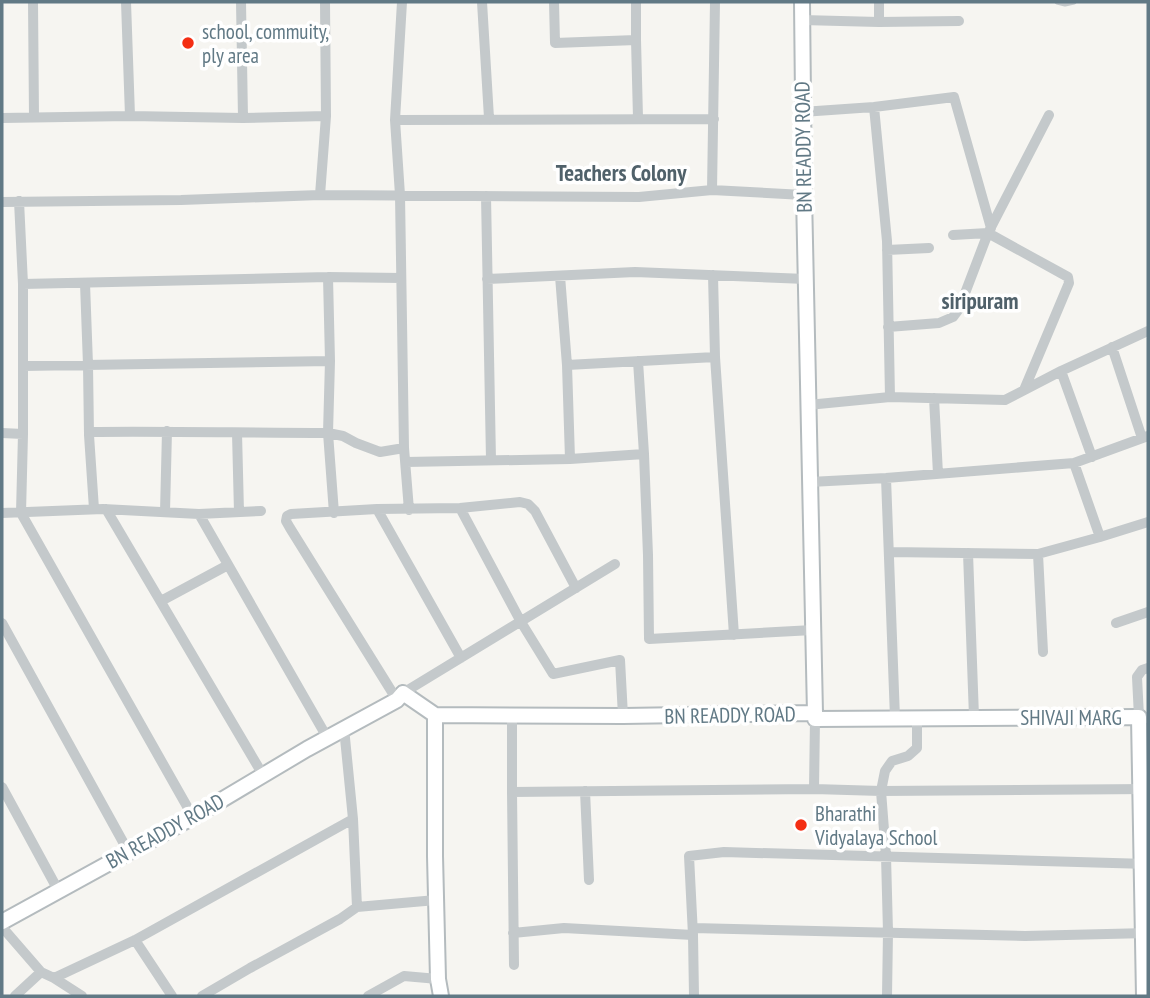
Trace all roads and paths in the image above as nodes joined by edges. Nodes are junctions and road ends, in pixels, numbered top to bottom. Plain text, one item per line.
1 (33, 2) edge
2 (126, 2) edge
3 (241, 2) edge
4 (325, 2) edge
5 (402, 2) edge
6 (482, 2) edge
7 (554, 2) edge
8 (636, 2) edge
9 (715, 2) edge
10 (802, 2) edge
11 (879, 2) edge
12 (1057, 2) edge
13 (1074, 2) edge
14 (802, 20) junction
15 (959, 21) dead end
16 (879, 22) junction
17 (636, 40) junction
18 (874, 107) junction
19 (802, 112) junction
20 (1049, 115) dead end
21 (130, 116) junction
22 (326, 116) junction
23 (34, 117) junction
24 (2, 118) edge
25 (243, 118) junction
26 (489, 118) junction
27 (638, 118) junction
28 (714, 119) junction
29 (395, 120) junction
30 (712, 190) junction
31 (320, 195) junction
32 (400, 195) junction
33 (804, 195) junction
34 (486, 196) junction
35 (19, 201) junction
36 (2, 202) edge
37 (989, 231) junction
38 (953, 235) dead end
39 (929, 247) dead end
40 (887, 250) junction
41 (713, 275) junction
42 (560, 276) junction
43 (328, 277) junction
44 (401, 278) junction
45 (487, 279) junction
46 (806, 279) junction
47 (85, 283) junction
48 (23, 284) junction
49 (888, 327) junction
50 (1148, 331) edge
51 (1112, 347) junction
52 (715, 357) junction
53 (330, 361) junction
54 (638, 361) junction
55 (89, 365) junction
56 (567, 365) junction
57 (23, 366) junction
58 (1061, 371) junction
59 (1024, 390) junction
60 (890, 397) junction
61 (934, 398) junction
62 (808, 405) junction
63 (166, 431) junction
64 (89, 432) junction
65 (2, 433) edge
66 (237, 433) junction
67 (328, 433) junction
68 (23, 434) junction
69 (1145, 437) edge
70 (404, 448) junction
71 (644, 454) junction
72 (1091, 457) junction
73 (570, 459) junction
74 (491, 460) junction
75 (406, 462) junction
76 (1074, 463) junction
77 (938, 474) junction
78 (886, 478) junction
79 (810, 482) junction
80 (460, 508) junction
81 (94, 509) junction
82 (106, 509) junction
83 (377, 509) junction
84 (409, 510) junction
85 (261, 511) dead end
86 (166, 512) junction
87 (239, 512) junction
88 (2, 513) edge
89 (21, 513) junction
90 (334, 513) junction
91 (199, 514) junction
92 (1148, 522) edge
93 (1100, 537) junction
94 (889, 552) junction
95 (968, 553) junction
96 (1038, 554) junction
97 (615, 564) dead end
98 (228, 565) junction
99 (576, 588) junction
100 (161, 601) junction
101 (1148, 612) edge
102 (521, 622) junction
103 (1116, 623) dead end
104 (2, 625) edge
105 (813, 631) junction
106 (734, 635) junction
107 (1043, 652) dead end
108 (461, 658) junction
109 (1148, 668) edge
110 (400, 696) junction
111 (436, 715) junction
112 (512, 716) junction
113 (623, 716) junction
114 (815, 716) junction
115 (974, 717) junction
116 (916, 718) junction
117 (1143, 718) edge
118 (895, 719) junction
119 (344, 728) junction
120 (328, 739) junction
121 (263, 775) junction
122 (2, 787) edge
123 (814, 789) junction
124 (1144, 789) edge
125 (585, 791) junction
126 (881, 791) junction
127 (512, 792) junction
128 (193, 817) junction
129 (353, 819) junction
130 (128, 851) junction
131 (886, 856) junction
132 (1145, 864) edge
133 (589, 880) dead end
134 (58, 890) junction
135 (436, 900) junction
136 (357, 907) junction
137 (2, 925) edge
138 (693, 932) junction
139 (888, 932) junction
140 (513, 933) junction
141 (1145, 933) edge
142 (135, 940) junction
143 (514, 965) dead end
144 (41, 972) junction
145 (54, 978) junction
146 (438, 979) junction
147 (15, 996) edge
148 (82, 996) edge
149 (172, 996) edge
150 (202, 996) edge
151 (368, 996) edge
152 (441, 996) edge
153 (694, 996) edge
154 (887, 996) edge
155 (1144, 996) edge

1 - 23 street
2 - 21 street
3 - 25 street
4 - 22 street
5 - 29 street
6 - 26 street
7 - 17 street
8 - 17 street
9 - 28 street
10 - 14 street, BN READDY ROAD
11 - 16 street
12 - 13 lane
14 - 16 street
14 - 19 street, BN READDY ROAD
15 - 16 street
17 - 27 street
18 - 19 street
18 - 37 street
18 - 40 street
19 - 33 street, BN READDY ROAD
20 - 37 street
21 - 23 street
21 - 25 street
22 - 25 street
22 - 31 street
23 - 24 street
26 - 27 street
26 - 29 street
27 - 28 street
28 - 30 street
29 - 32 street
30 - 33 street
30 - 34 street
31 - 32 street
31 - 35 street
32 - 34 street
32 - 44 street
33 - 46 street, BN READDY ROAD
34 - 45 street
35 - 36 street
35 - 48 street
37 - 38 street
37 - 49 street
37 - 59 street
39 - 40 street
40 - 49 street
41 - 42 street
41 - 46 street
41 - 52 street
42 - 45 street
42 - 56 street
43 - 44 street
43 - 47 street
43 - 53 street
44 - 70 street
45 - 74 street
46 - 62 street, BN READDY ROAD
47 - 48 street
47 - 55 street
48 - 57 street
49 - 60 street
50 - 51 street
51 - 58 street
51 - 69 street
52 - 54 street
52 - 106 street
53 - 55 street
53 - 67 street
54 - 56 street
54 - 71 street
55 - 57 street
55 - 64 street
56 - 73 street
57 - 68 street
58 - 59 street
58 - 72 street
59 - 61 street
60 - 61 street
60 - 62 street
61 - 77 street
62 - 79 street, BN READDY ROAD
63 - 64 street
63 - 66 street
63 - 86 street
64 - 81 street
65 - 68 street
66 - 67 street
66 - 87 street
67 - 70 street
67 - 90 street
68 - 89 street
69 - 72 street
70 - 75 street
71 - 73 street
71 - 106 street
72 - 76 street
73 - 74 street
74 - 75 street
75 - 84 street
76 - 77 street
76 - 93 street
77 - 78 street
78 - 79 street
78 - 94 street
79 - 105 street, BN READDY ROAD
80 - 84 street
80 - 99 street
80 - 102 street
81 - 82 street
81 - 89 street
82 - 86 street
82 - 100 street
83 - 84 street
83 - 90 street
83 - 108 street
85 - 87 street
86 - 91 street
87 - 91 street
88 - 89 street
89 - 128 street
90 - 110 street
91 - 98 street
92 - 93 street
93 - 96 street
94 - 95 street
94 - 118 street
95 - 96 street
95 - 115 street
96 - 107 street
97 - 99 street
98 - 100 street
98 - 120 street
99 - 102 street
100 - 121 street
101 - 103 street
102 - 108 street
102 - 113 street
104 - 130 street
105 - 106 street
105 - 114 street, BN READDY ROAD
108 - 110 street
109 - 117 street
110 - 111 street
110 - 119 street, BN READDY ROAD
111 - 112 street, BN READDY ROAD
111 - 135 street
112 - 113 street, BN READDY ROAD
112 - 127 street
113 - 114 street, BN READDY ROAD
114 - 118 street, SHIVAJI MARG
114 - 123 street
115 - 116 street, SHIVAJI MARG
115 - 117 street, SHIVAJI MARG
116 - 118 street, SHIVAJI MARG
116 - 126 street
117 - 124 street, SHIVAJI MARG
119 - 120 street, BN READDY ROAD
119 - 129 street
120 - 121 street, BN READDY ROAD
121 - 128 street, BN READDY ROAD
122 - 134 street
123 - 125 street
123 - 126 street
124 - 126 street
124 - 132 street, SHIVAJI MARG
125 - 127 street
125 - 133 street
126 - 131 street
127 - 140 street
128 - 130 street, BN READDY ROAD
129 - 136 street
129 - 142 street
130 - 134 street, BN READDY ROAD
131 - 132 street
131 - 138 street
131 - 139 street
132 - 141 street, SHIVAJI MARG
134 - 137 street, BN READDY ROAD
135 - 136 street
135 - 146 street
136 - 150 street
137 - 144 street
138 - 139 street
138 - 140 street
138 - 153 street
139 - 141 street
139 - 154 street
140 - 143 street
141 - 155 street, SHIVAJI MARG
142 - 145 street
142 - 149 street
144 - 145 street
144 - 147 street
145 - 148 street
146 - 151 street
146 - 152 street

